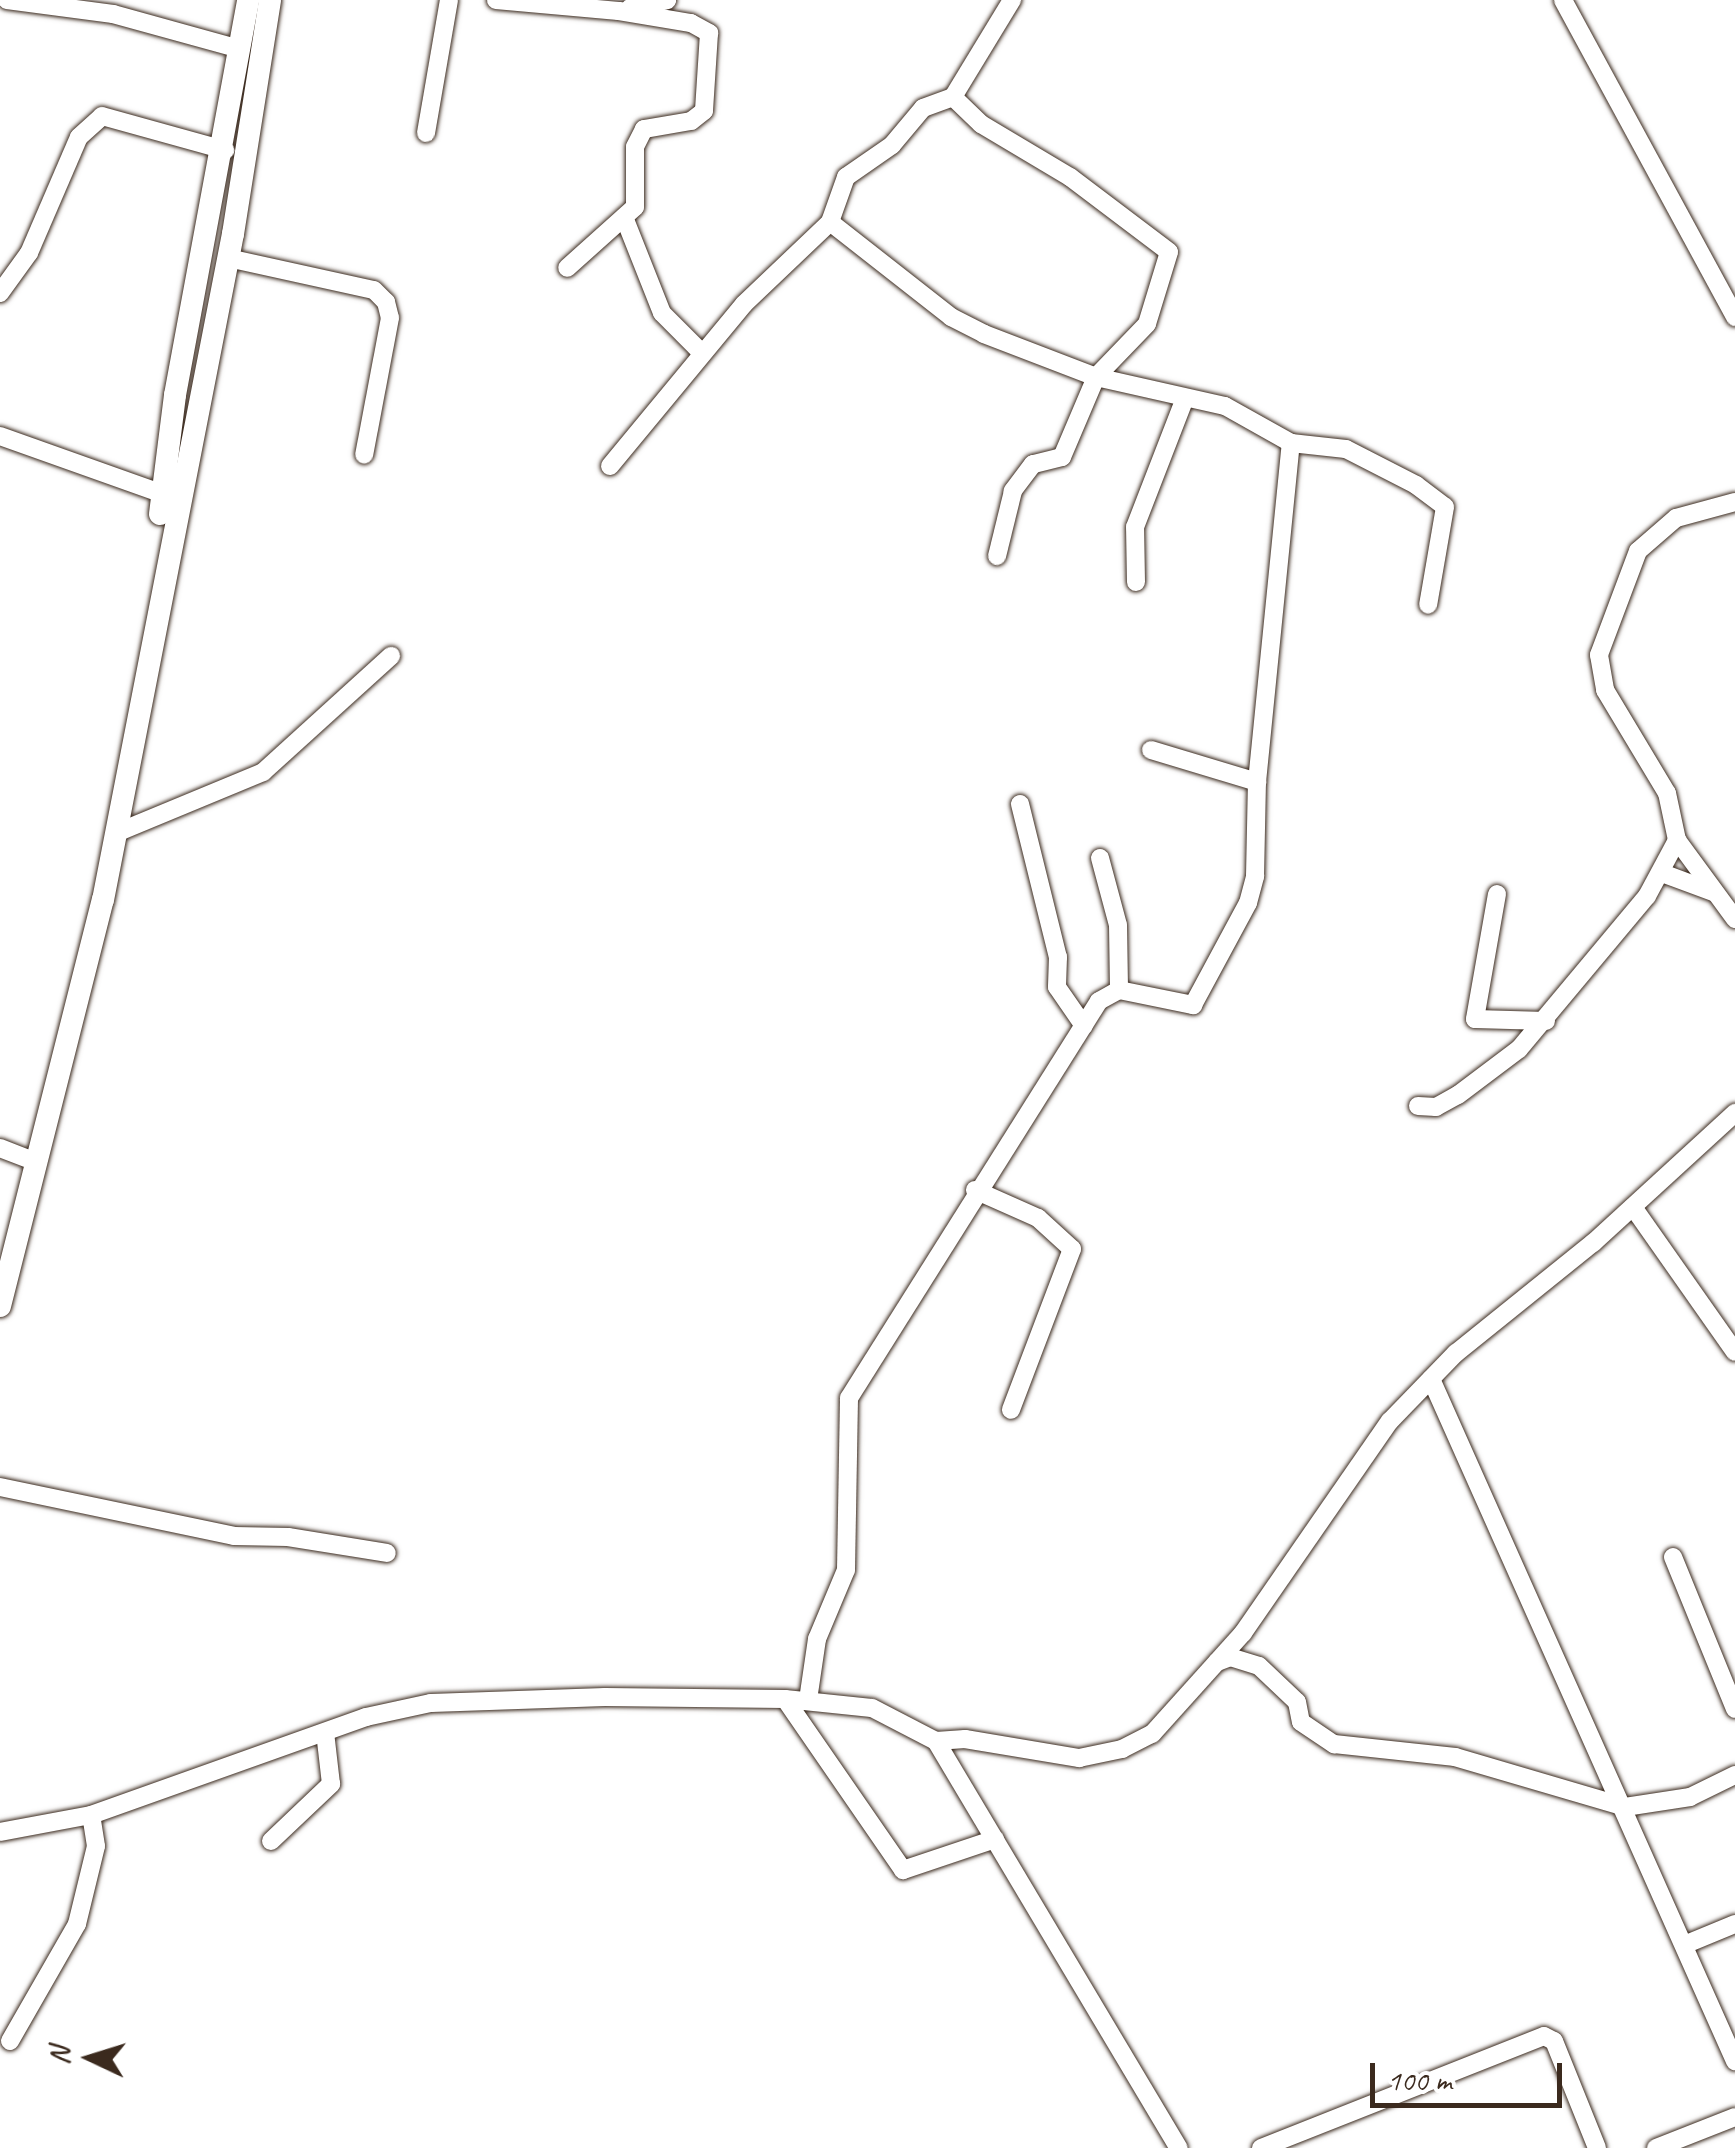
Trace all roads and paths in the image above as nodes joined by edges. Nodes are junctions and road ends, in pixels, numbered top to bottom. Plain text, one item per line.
1 (8, 0) edge
2 (248, 0) edge
3 (270, 0) edge
4 (449, 0) edge
5 (496, 0) edge
6 (667, 0) edge
7 (1012, 0) edge
8 (1562, 0) edge
9 (45, 4) edge
10 (619, 10) junction
11 (240, 49) junction
12 (953, 97) junction
13 (426, 133) dead end
14 (226, 150) junction
15 (624, 217) junction
16 (830, 222) junction
17 (228, 258) junction
18 (567, 268) dead end
19 (0, 293) edge
20 (1735, 317) edge
21 (702, 353) junction
22 (1096, 377) junction
23 (1185, 398) junction
24 (0, 436) edge
25 (1291, 443) junction
26 (364, 455) dead end
27 (610, 466) dead end
28 (171, 497) junction
29 (1735, 502) edge
30 (997, 556) dead end
31 (1136, 582) dead end
32 (1428, 605) dead end
33 (391, 656) dead end
34 (1150, 750) dead end
35 (1257, 782) junction
36 (1020, 804) dead end
37 (116, 832) junction
38 (1676, 840) junction
39 (1100, 858) dead end
40 (1662, 873) junction
41 (1712, 892) junction
42 (1497, 894) dead end
43 (1735, 919) edge
44 (1118, 990) junction
45 (1546, 1021) junction
46 (1084, 1026) junction
47 (1418, 1106) dead end
48 (1734, 1116) edge
49 (0, 1148) edge
50 (26, 1158) junction
51 (975, 1190) junction
52 (1633, 1207) junction
53 (0, 1250) edge
54 (0, 1305) edge
55 (1735, 1352) edge
56 (1431, 1379) junction
57 (1011, 1410) dead end
58 (0, 1488) edge
59 (387, 1553) dead end
60 (1673, 1557) dead end
61 (1216, 1662) junction
62 (785, 1698) junction
63 (808, 1700) junction
64 (1735, 1709) edge
65 (325, 1732) junction
66 (966, 1739) junction
67 (936, 1741) junction
68 (954, 1768) junction
69 (1735, 1774) edge
70 (1625, 1807) junction
71 (91, 1815) junction
72 (0, 1832) edge
73 (995, 1840) junction
74 (271, 1841) dead end
75 (1735, 1924) edge
76 (1684, 1945) junction
77 (10, 2041) dead end
78 (1735, 2061) edge
79 (1735, 2117) edge
80 (1179, 2148) edge
81 (1261, 2148) edge
82 (1597, 2148) edge
83 (1656, 2148) edge

1 - 9 street
2 - 11 main road
3 - 17 main road
4 - 13 street
5 - 10 street
6 - 10 street
7 - 12 street
8 - 20 street
9 - 11 street
10 - 15 street
11 - 14 main road
12 - 16 street
12 - 22 street
14 - 19 street
14 - 28 main road
15 - 18 street
15 - 21 street
16 - 21 street
16 - 22 street
17 - 26 street
17 - 28 main road
21 - 27 street
22 - 23 street
22 - 30 street
23 - 25 street
23 - 31 street
24 - 28 street
25 - 32 street
25 - 35 street
28 - 37 main road
28 - 50 main road
29 - 38 street
33 - 37 street
34 - 35 street
35 - 44 street
36 - 46 street
37 - 54 main road
38 - 40 street
38 - 41 street
39 - 44 street
40 - 41 street
40 - 45 street
41 - 43 street
42 - 45 street
44 - 46 street
45 - 47 street
46 - 51 street
48 - 52 street
49 - 50 street
50 - 53 main road
51 - 57 street
51 - 63 street
52 - 55 street
52 - 56 street
56 - 61 street
56 - 70 street
58 - 59 street
60 - 64 street
61 - 66 street
61 - 70 street
62 - 63 street
62 - 65 street
62 - 73 street
63 - 67 street
65 - 71 street
65 - 74 street
66 - 67 street
66 - 68 street
67 - 68 street
68 - 73 street
69 - 70 street
70 - 76 street
71 - 72 street
71 - 77 street
73 - 80 street
75 - 76 street
76 - 78 street
79 - 83 street
81 - 82 street

